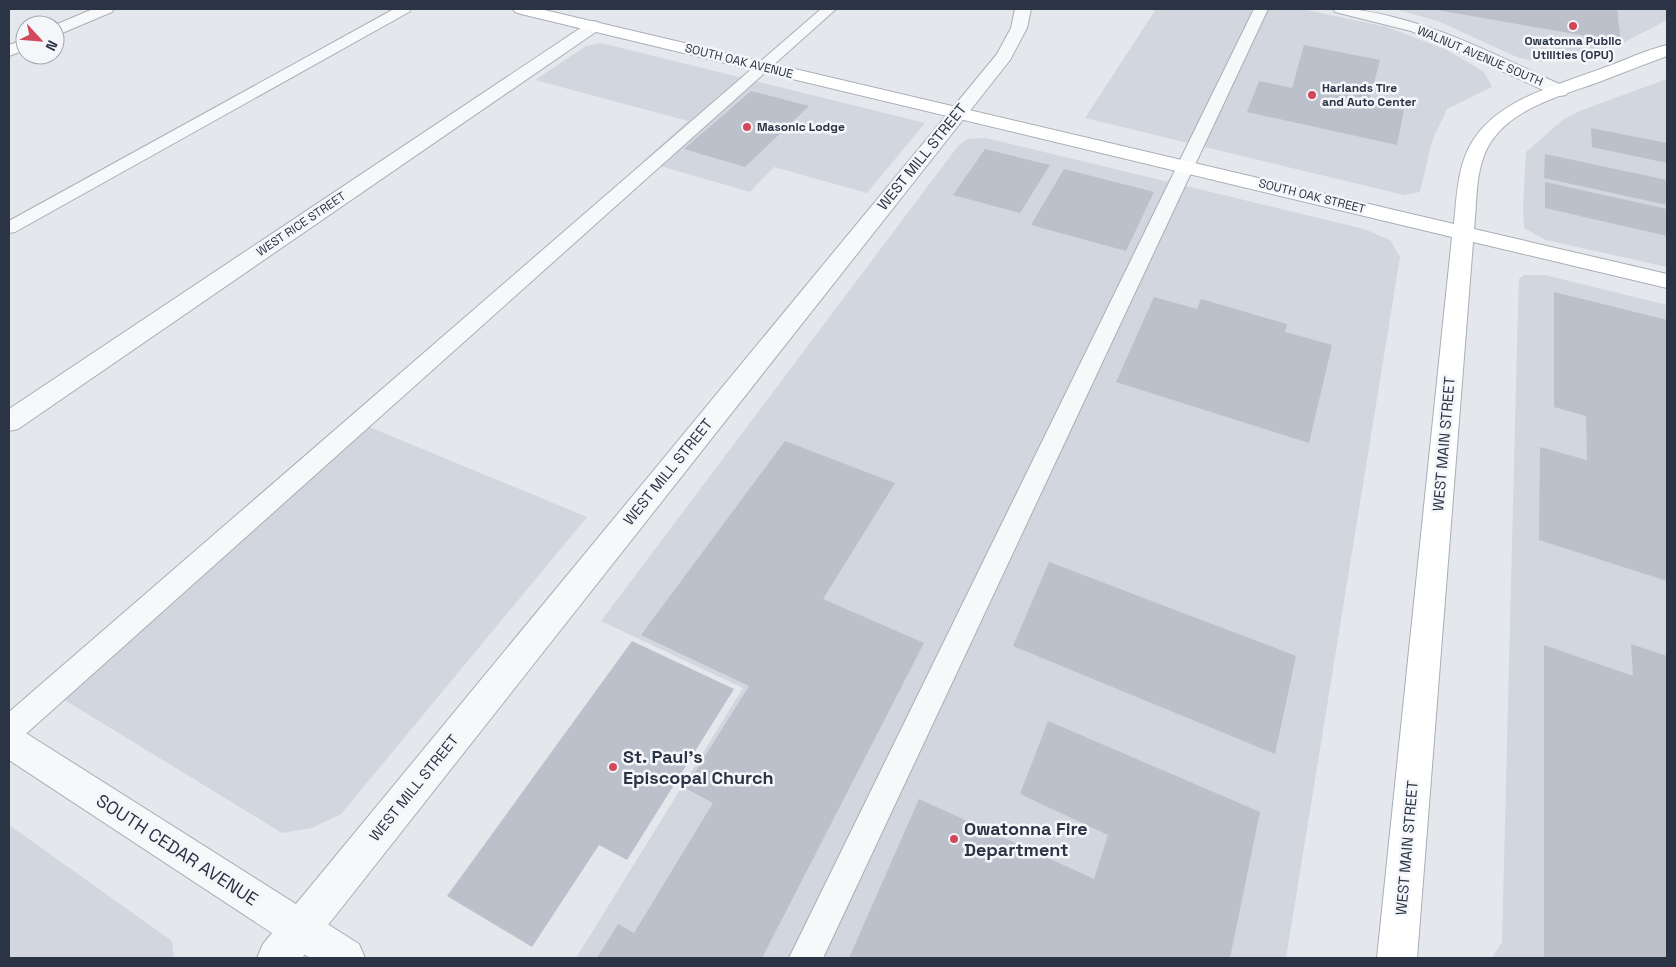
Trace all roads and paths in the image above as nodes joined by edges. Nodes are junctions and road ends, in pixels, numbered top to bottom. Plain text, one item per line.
1 (106, 9) edge
2 (404, 9) edge
3 (521, 9) edge
4 (829, 9) edge
5 (1023, 9) edge
6 (1261, 9) edge
7 (1341, 9) edge
8 (594, 26) junction
9 (65, 27) edge
10 (1667, 50) edge
11 (763, 68) junction
12 (1560, 91) junction
13 (956, 114) junction
14 (1186, 166) junction
15 (9, 228) edge
16 (1463, 233) junction
17 (1667, 281) edge
18 (9, 422) edge
19 (9, 730) edge
20 (9, 741) edge
21 (289, 944) edge
22 (345, 958) edge
23 (806, 958) edge
24 (1397, 958) edge

1 - 9 street
2 - 15 lane
3 - 8 main road, SOUTH OAK AVENUE
4 - 11 lane
5 - 13 street, WEST MILL STREET
6 - 14 lane
7 - 12 street, WALNUT AVENUE SOUTH
8 - 11 main road, SOUTH OAK AVENUE
8 - 18 street, WEST RICE STREET
10 - 12 main road, WEST MAIN STREET
11 - 13 main road, SOUTH OAK AVENUE
11 - 19 lane
12 - 16 main road, WEST MAIN STREET
13 - 14 main road, SOUTH OAK STREET
13 - 21 street, WEST MILL STREET
14 - 16 main road, SOUTH OAK STREET
14 - 23 lane
16 - 17 main road, SOUTH OAK STREET
16 - 24 main road, WEST MAIN STREET
20 - 21 street, SOUTH CEDAR AVENUE
21 - 22 street, SOUTH CEDAR AVENUE

